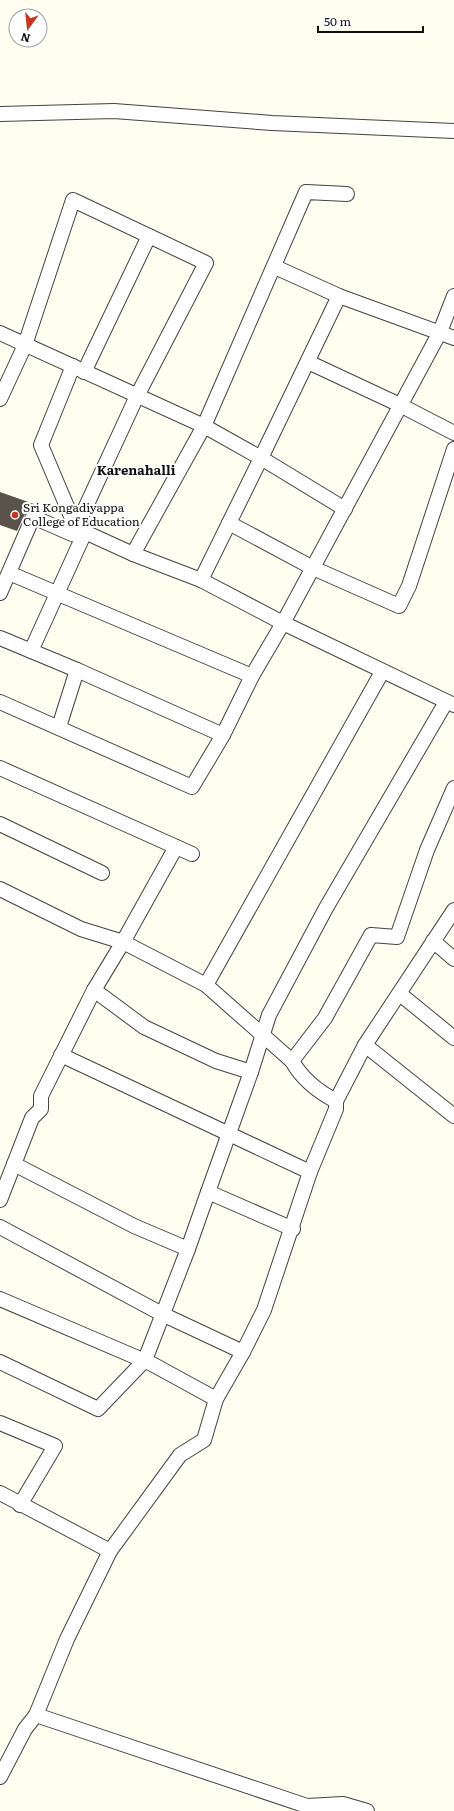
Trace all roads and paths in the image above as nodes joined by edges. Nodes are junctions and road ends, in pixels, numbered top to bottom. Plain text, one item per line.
1 (0, 114) edge
2 (454, 131) edge
3 (347, 194) dead end
4 (149, 236) junction
5 (274, 267) junction
6 (339, 296) junction
7 (454, 296) edge
8 (440, 332) junction
9 (0, 333) edge
10 (454, 338) edge
11 (25, 345) junction
12 (308, 362) junction
13 (78, 369) junction
14 (137, 396) junction
15 (0, 399) edge
16 (400, 405) junction
17 (204, 426) junction
18 (454, 433) edge
19 (454, 449) edge
20 (261, 458) junction
21 (345, 509) junction
22 (229, 523) junction
23 (80, 530) junction
24 (133, 554) junction
25 (313, 568) junction
26 (9, 573) junction
27 (201, 580) junction
28 (0, 593) edge
29 (57, 594) junction
30 (283, 623) junction
31 (0, 638) edge
32 (31, 651) junction
33 (77, 670) junction
34 (382, 672) junction
35 (252, 676) junction
36 (0, 702) edge
37 (450, 704) edge
38 (59, 728) junction
39 (223, 735) junction
40 (0, 768) edge
41 (454, 788) edge
42 (0, 824) edge
43 (176, 847) junction
44 (192, 854) dead end
45 (102, 873) dead end
46 (0, 889) edge
47 (454, 910) edge
48 (433, 941) junction
49 (123, 942) junction
50 (454, 959) edge
51 (206, 985) junction
52 (94, 990) junction
53 (400, 994) junction
54 (264, 1035) junction
55 (454, 1038) edge
56 (364, 1045) junction
57 (61, 1055) junction
58 (292, 1061) junction
59 (251, 1072) junction
60 (336, 1101) junction
61 (454, 1116) edge
62 (228, 1134) junction
63 (14, 1164) junction
64 (310, 1172) junction
65 (208, 1192) junction
66 (0, 1200) edge
67 (0, 1227) edge
68 (293, 1229) junction
69 (188, 1249) junction
70 (0, 1299) edge
71 (162, 1314) junction
72 (243, 1352) junction
73 (145, 1360) junction
74 (0, 1362) edge
75 (216, 1400) junction
76 (0, 1423) edge
77 (0, 1493) edge
78 (20, 1505) junction
79 (110, 1551) junction
80 (36, 1715) junction
81 (0, 1778) edge
82 (367, 1811) edge

1 - 2 street
3 - 5 street
4 - 11 street
4 - 13 street
4 - 14 street
5 - 6 street
5 - 17 street
6 - 8 street
6 - 12 street
7 - 8 street
8 - 10 street
8 - 16 street
9 - 11 street
11 - 13 street
11 - 15 street
12 - 16 street
12 - 20 street
13 - 14 street
13 - 23 street
14 - 17 street
14 - 23 street
16 - 18 street
16 - 21 street
17 - 20 street
17 - 24 street
19 - 25 street
20 - 21 street
20 - 22 street
21 - 25 street
22 - 25 street
22 - 27 street
23 - 24 street
23 - 26 street
23 - 29 street
24 - 27 street
25 - 30 street
26 - 28 street
26 - 29 street
27 - 30 street
29 - 32 street
29 - 35 street
30 - 34 street
30 - 35 street
31 - 32 street
32 - 33 street
33 - 38 street
33 - 39 street
34 - 37 street
34 - 51 street
35 - 39 street
36 - 38 street
37 - 54 street
38 - 39 street
40 - 43 street
41 - 58 street
42 - 45 street
43 - 44 street
43 - 49 street
46 - 49 street
47 - 48 street
48 - 50 street
48 - 53 street
49 - 51 street
49 - 52 street
51 - 54 street
52 - 57 street
52 - 59 street
53 - 55 street
53 - 56 street
54 - 58 street
54 - 59 street
56 - 60 street
56 - 61 street
57 - 62 street
57 - 63 street
58 - 60 street
59 - 62 street
60 - 64 street
62 - 64 street
62 - 65 street
63 - 66 street
63 - 69 street
64 - 68 street
65 - 68 street
65 - 69 street
67 - 71 street
68 - 72 street
69 - 71 street
70 - 73 street
71 - 72 street
71 - 73 street
72 - 75 street
73 - 74 street
73 - 75 street
75 - 79 street
76 - 78 street
77 - 78 street
78 - 79 street
79 - 80 street
80 - 81 street
80 - 82 street

